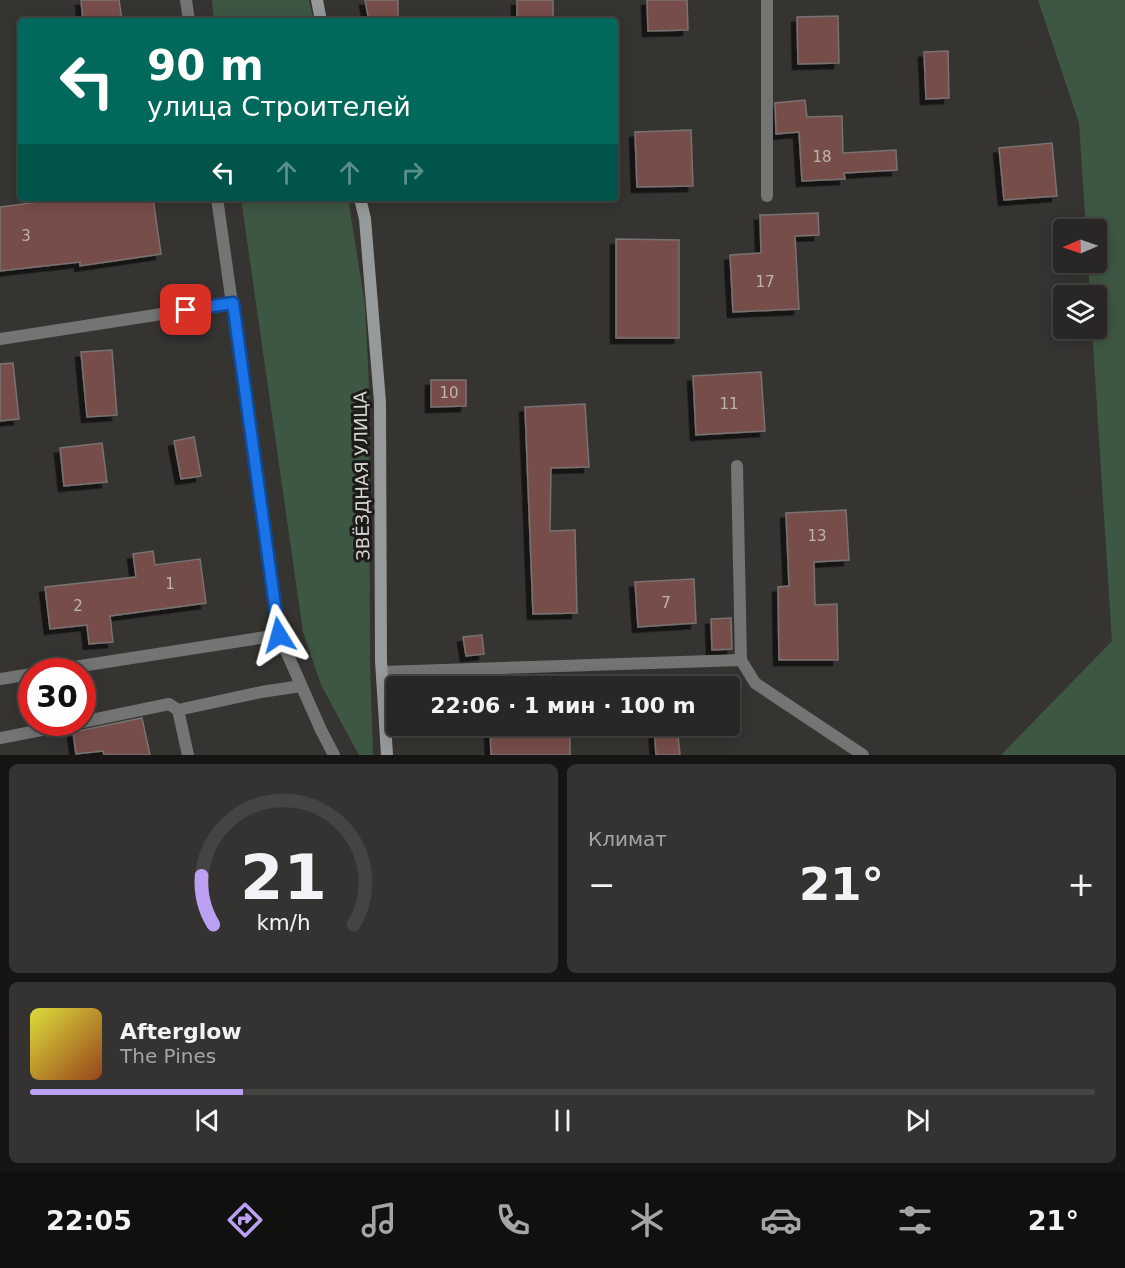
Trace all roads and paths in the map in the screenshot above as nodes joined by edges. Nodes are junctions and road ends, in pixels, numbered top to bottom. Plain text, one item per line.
1 (186, 0) edge
2 (317, 0) edge
3 (767, 0) edge
4 (189, 18) edge
5 (320, 18) edge
6 (767, 196) dead end
7 (217, 201) edge
8 (361, 201) edge
9 (233, 303) junction
10 (0, 339) edge
11 (736, 466) dead end
12 (279, 635) junction
13 (741, 660) junction
14 (96, 664) edge
15 (382, 672) junction
16 (18, 676) edge
17 (0, 679) edge
18 (301, 686) junction
19 (178, 710) junction
20 (96, 719) edge
21 (18, 735) edge
22 (0, 738) edge
23 (863, 754) edge
24 (188, 755) edge
25 (334, 755) edge
26 (387, 755) edge

1 - 4 street
2 - 5 street
3 - 6 street
7 - 9 street
8 - 15 street, ЗВЁЗДНАЯ УЛИЦА
9 - 10 street
9 - 12 street
11 - 13 street
12 - 14 street
12 - 18 street
13 - 15 street
13 - 23 street
15 - 26 street, ЗВЁЗДНАЯ УЛИЦА
16 - 17 street
18 - 19 street
18 - 25 street
19 - 20 street
19 - 24 street
21 - 22 street

